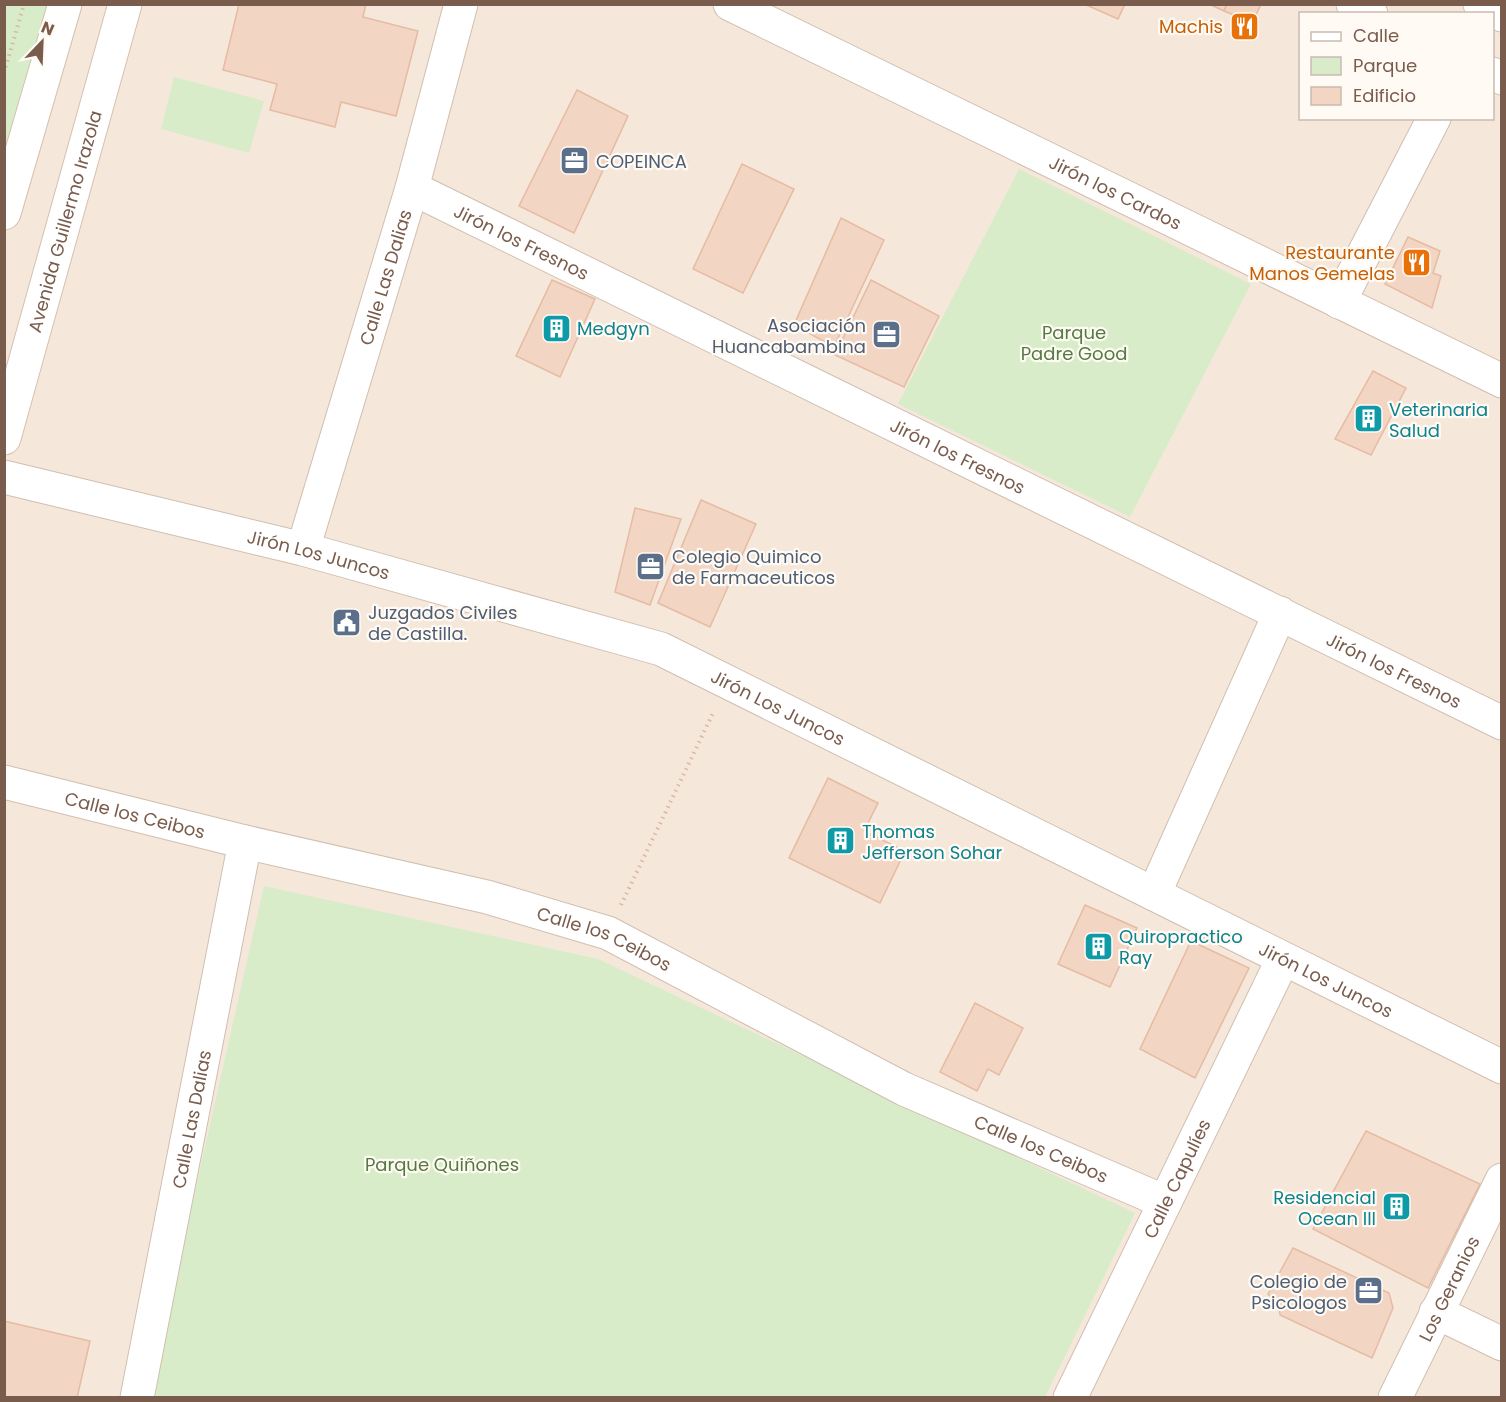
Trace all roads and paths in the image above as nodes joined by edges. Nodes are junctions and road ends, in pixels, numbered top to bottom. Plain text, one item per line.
1 (24, 4) edge
2 (65, 4) edge
3 (125, 4) edge
4 (461, 4) edge
5 (730, 4) edge
6 (1353, 4) edge
7 (1480, 4) edge
8 (1367, 12) edge
9 (1502, 15) edge
10 (4, 73) edge
11 (1433, 120) edge
12 (412, 188) junction
13 (4, 213) edge
14 (1339, 302) junction
15 (1502, 381) edge
16 (4, 438) edge
17 (4, 477) edge
18 (303, 549) junction
19 (1280, 614) junction
20 (728, 681) junction
21 (1502, 723) edge
22 (4, 782) edge
23 (245, 842) junction
24 (1154, 894) junction
25 (608, 933) junction
26 (1283, 959) junction
27 (1502, 1068) edge
28 (1502, 1180) edge
29 (1165, 1202) junction
30 (1436, 1312) junction
31 (1502, 1344) edge
32 (137, 1398) edge
33 (1070, 1398) edge
34 (1395, 1398) edge

1 - 10 path
2 - 13 street
3 - 16 street, Avenida Guillermo Irazola
4 - 12 street, Calle Las Dalias
5 - 14 street, Jirón los Cardos
6 - 8 street
7 - 9 street
11 - 14 street
12 - 18 street, Calle Las Dalias
12 - 19 street, Jirón los Fresnos
14 - 15 street, Jirón los Cardos
17 - 18 street, Jirón Los Juncos
18 - 20 street, Jirón Los Juncos
19 - 21 street, Jirón los Fresnos
19 - 24 street
20 - 24 street, Jirón Los Juncos
20 - 25 path
22 - 23 street, Calle los Ceibos
23 - 25 street, Calle los Ceibos
23 - 32 street, Calle Las Dalias
24 - 26 street, Jirón Los Juncos
25 - 29 street, Calle los Ceibos
26 - 27 street, Jirón Los Juncos
26 - 29 street, Calle Capulíes
28 - 30 street, Los Geranios
29 - 33 street, Calle Capulíes
30 - 31 street
30 - 34 street, Los Geranios

